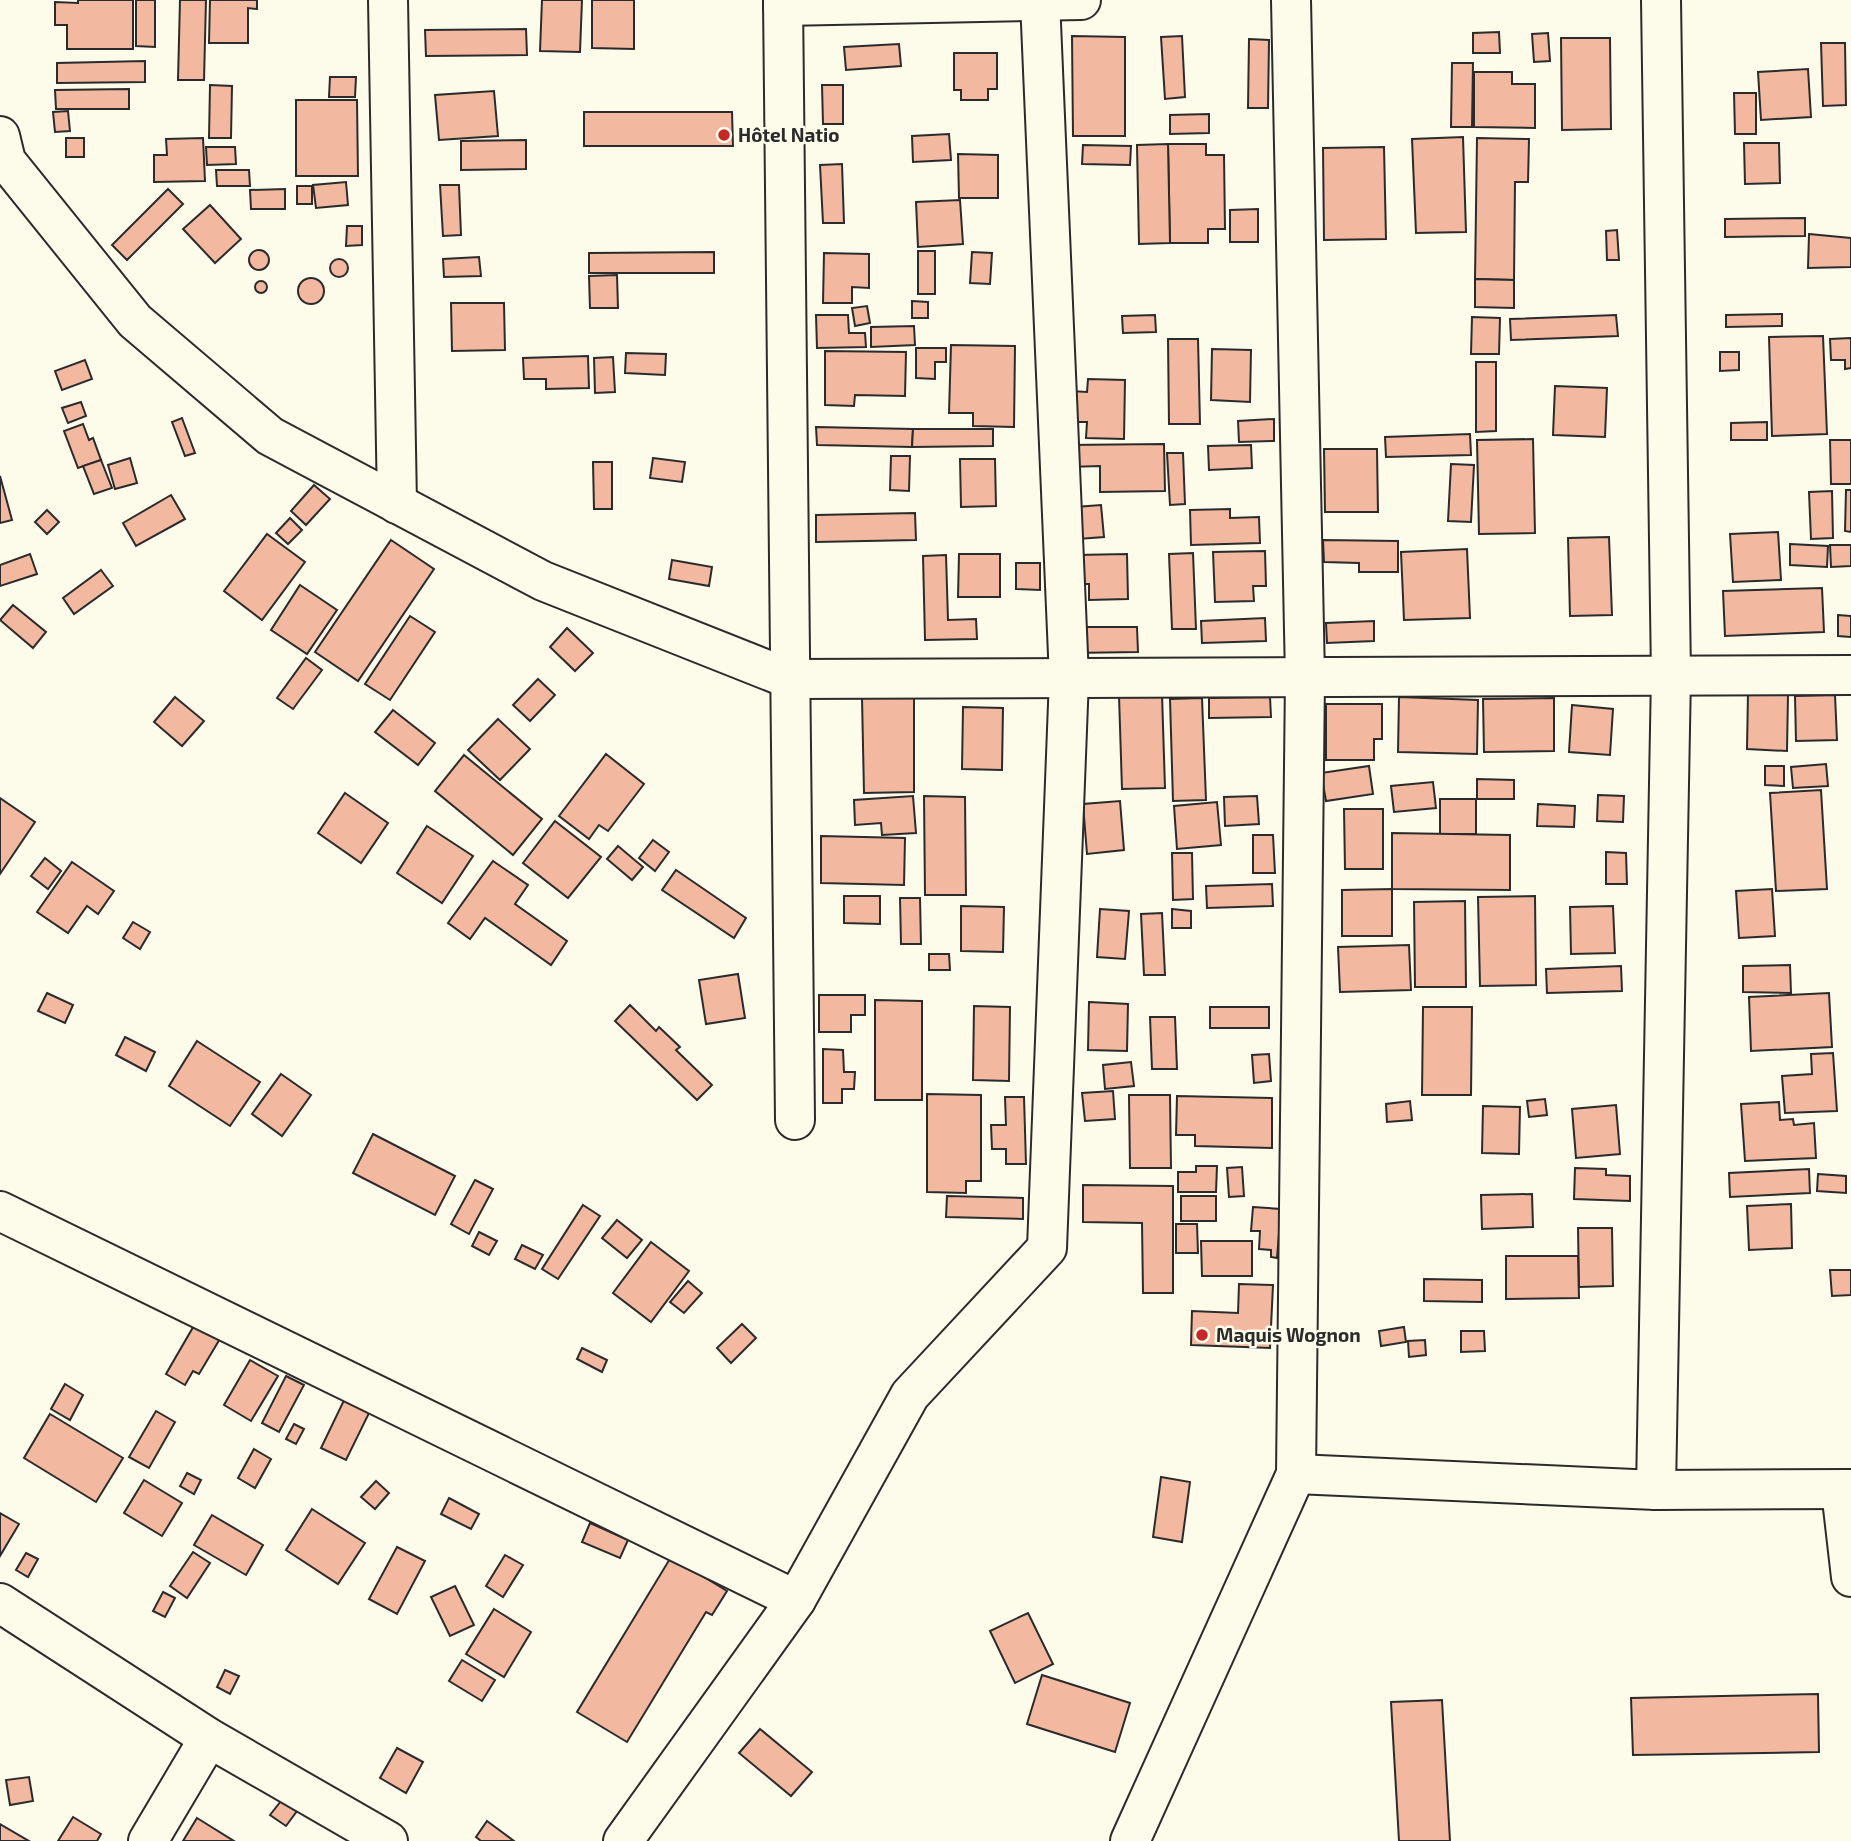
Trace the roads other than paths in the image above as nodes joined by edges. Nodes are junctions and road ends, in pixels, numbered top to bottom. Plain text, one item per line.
1 (388, 0) edge
2 (1081, 0) edge
3 (1291, 0) edge
4 (1661, 0) edge
5 (1040, 1) edge
6 (783, 3) edge
7 (2, 156) edge
8 (397, 504) junction
9 (1671, 675) junction
10 (1851, 675) edge
11 (1069, 678) junction
12 (1305, 678) junction
13 (790, 679) junction
14 (795, 1120) dead end
15 (0, 1211) edge
16 (1296, 1474) junction
17 (1656, 1490) junction
18 (1846, 1490) edge
19 (1851, 1577) edge
20 (796, 1600) junction
21 (0, 1603) edge
22 (209, 1738) junction
23 (637, 1836) edge
24 (148, 1841) edge
25 (388, 1841) edge
26 (1130, 1841) edge

1 - 8 street
2 - 5 street
3 - 12 street
4 - 9 street
5 - 6 street
5 - 11 street
6 - 13 street
7 - 8 street
8 - 13 street
9 - 10 street
9 - 12 street
9 - 17 street
11 - 12 street
11 - 13 street
11 - 20 street
12 - 16 street
13 - 14 street
15 - 20 street
16 - 17 street
16 - 26 street
17 - 18 street
18 - 19 street
20 - 23 street
21 - 22 street
22 - 24 street
22 - 25 street

